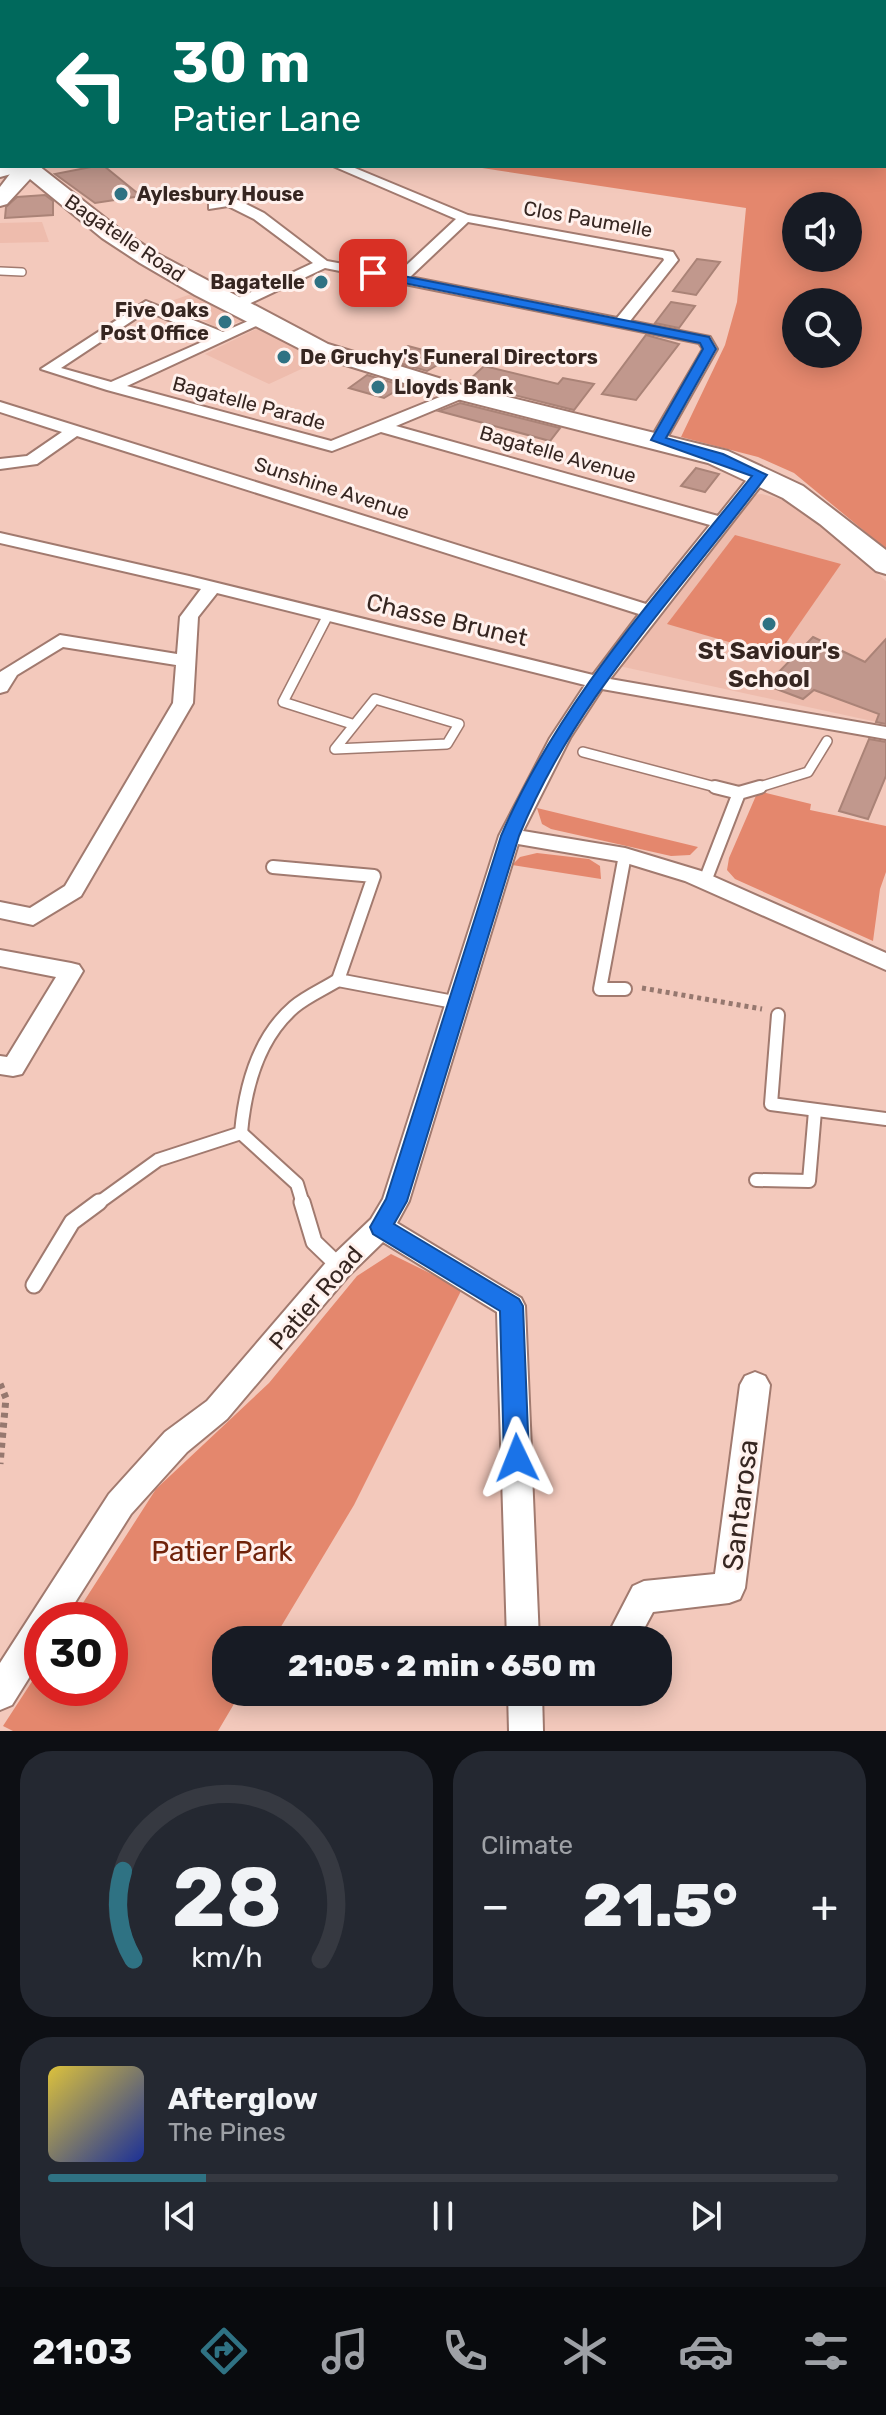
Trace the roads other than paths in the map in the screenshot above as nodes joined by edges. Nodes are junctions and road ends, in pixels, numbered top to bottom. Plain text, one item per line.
1 (300, 0) edge
2 (309, 0) edge
3 (344, 168) edge
4 (17, 175) edge
5 (214, 206) dead end
6 (465, 218) junction
7 (323, 264) junction
8 (0, 271) edge
9 (22, 272) dead end
10 (400, 279) junction
11 (233, 306) junction
12 (260, 321) junction
13 (621, 322) junction
14 (222, 337) junction
15 (112, 387) junction
16 (462, 393) junction
17 (0, 407) edge
18 (383, 427) junction
19 (75, 430) junction
20 (658, 440) junction
21 (0, 464) edge
22 (760, 475) junction
23 (722, 523) junction
24 (0, 538) edge
25 (886, 565) edge
26 (212, 587) junction
27 (652, 612) junction
28 (327, 617) junction
29 (186, 661) junction
30 (596, 682) junction
31 (0, 687) edge
32 (352, 724) junction
33 (886, 733) edge
34 (827, 741) dead end
35 (583, 752) dead end
36 (739, 793) junction
37 (510, 836) junction
38 (625, 855) junction
39 (273, 867) dead end
40 (705, 881) junction
41 (0, 910) edge
42 (0, 958) edge
43 (886, 962) edge
44 (338, 980) junction
45 (625, 989) road end
46 (460, 1003) junction
47 (778, 1015) road end
48 (0, 1065) edge
49 (815, 1111) junction
50 (886, 1119) edge
51 (241, 1133) junction
52 (756, 1180) dead end
53 (381, 1227) junction
54 (339, 1267) junction
55 (34, 1285) dead end
56 (755, 1385) dead end
57 (57, 1602) edge
58 (522, 1626) edge
59 (628, 1626) edge
60 (24, 1655) edge
61 (0, 1693) edge
62 (525, 1706) edge
63 (526, 1731) edge

1 - 2 street
3 - 6 street, Clos Paumelle
4 - 11 main road, Bagatelle Road
5 - 7 street
6 - 10 street
6 - 13 street, Clos Paumelle
7 - 10 street
7 - 11 street
8 - 9 lane
10 - 13 street
11 - 12 main road, Bagatelle Road
12 - 14 street, Bagatelle Parade
12 - 16 main road, Bagatelle Road
13 - 20 street
14 - 15 street, Bagatelle Parade
14 - 15 street, Bagatelle Parade
15 - 18 street, Bagatelle Parade
16 - 18 street, Bagatelle Parade
16 - 20 main road, Bagatelle Road
17 - 19 street, Sunshine Avenue
18 - 23 street, Bagatelle Avenue
19 - 21 street
19 - 27 street, Sunshine Avenue
20 - 22 main road, Bagatelle Road
22 - 23 street, Patier Road
22 - 25 main road, Bagatelle Road
23 - 27 street, Patier Road
24 - 26 street, Chasse Brunet
26 - 28 street, Chasse Brunet
26 - 29 street
27 - 30 street, Patier Road
28 - 30 street, Chasse Brunet
28 - 32 lane
29 - 31 street
29 - 41 street
30 - 33 street, Chasse Brunet
30 - 37 street, Patier Road
32 - 32 lane
34 - 36 lane
35 - 36 lane
36 - 40 lane
37 - 38 street
37 - 46 street, Patier Road
38 - 40 street
38 - 45 lane
39 - 44 lane
40 - 43 street
42 - 48 street
44 - 46 lane
44 - 51 lane
46 - 53 street, Patier Road
47 - 49 lane
49 - 50 lane
49 - 52 lane
51 - 54 lane
51 - 55 lane
53 - 54 street, Patier Road
53 - 58 street
54 - 57 street, Patier Road
56 - 59 street, Santarosa
60 - 61 street
62 - 63 street

